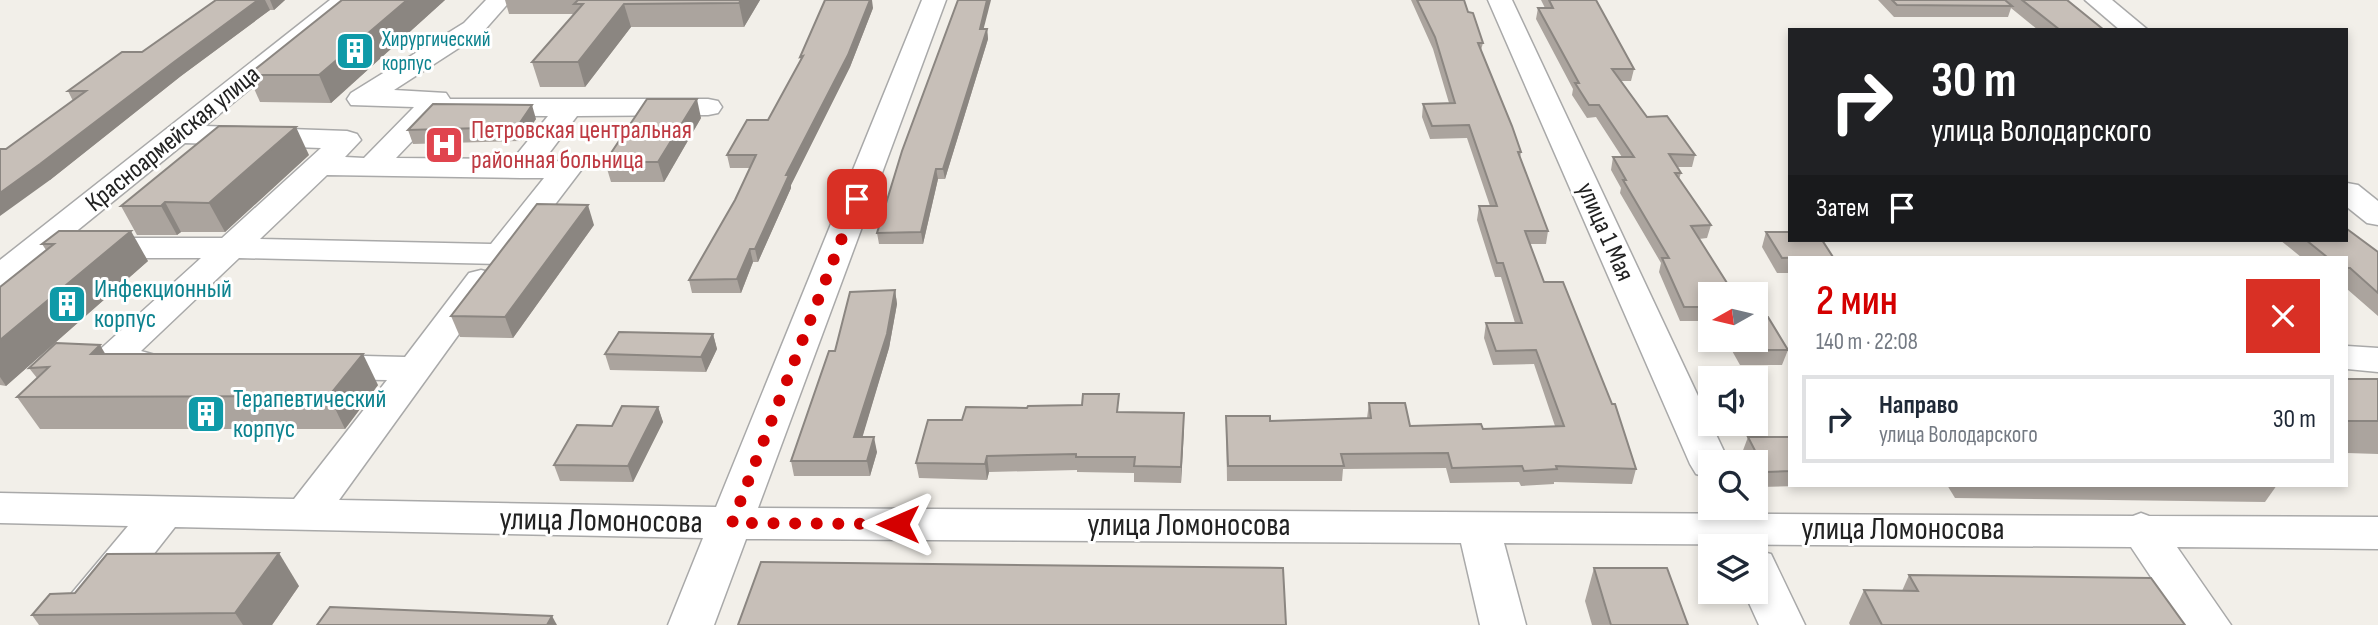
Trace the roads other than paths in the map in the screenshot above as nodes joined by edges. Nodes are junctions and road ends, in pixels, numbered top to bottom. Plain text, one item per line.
1 (345, 0) edge
2 (499, 0) edge
3 (934, 0) edge
4 (1500, 0) edge
5 (2098, 0) edge
6 (2133, 28) edge
7 (362, 98) junction
8 (430, 107) junction
9 (708, 107) dead end
10 (569, 108) junction
11 (181, 134) junction
12 (318, 153) junction
13 (372, 166) junction
14 (521, 169) junction
15 (2348, 193) edge
16 (2378, 216) edge
17 (35, 248) junction
18 (232, 248) junction
19 (500, 254) junction
20 (0, 277) edge
21 (2348, 358) edge
22 (2378, 360) edge
23 (178, 364) edge
24 (290, 366) edge
25 (415, 369) junction
26 (1704, 450) edge
27 (0, 508) edge
28 (163, 512) junction
29 (305, 514) junction
30 (732, 523) junction
31 (1478, 526) junction
32 (2141, 529) junction
33 (2378, 533) edge
34 (1698, 535) edge
35 (1768, 536) edge
36 (1768, 594) edge
37 (72, 625) edge
38 (691, 625) edge
39 (1503, 625) edge
40 (1782, 625) edge
41 (2208, 625) edge

1 - 11 street, Красноармейская улица
2 - 7 street
3 - 30 street
4 - 26 street, улица 1 Мая
5 - 6 street
7 - 8 street
7 - 12 street
8 - 10 street
8 - 13 street
9 - 10 street
10 - 14 street
11 - 12 street
11 - 17 street, Красноармейская улица
12 - 13 street
12 - 18 street
13 - 14 street
14 - 19 street
15 - 16 street
17 - 18 street
17 - 20 street, Красноармейская улица
18 - 19 street
18 - 23 street
19 - 25 street
21 - 22 street
24 - 25 street
25 - 29 street
27 - 28 street, улица Ломоносова
28 - 29 street, улица Ломоносова
28 - 37 street
29 - 30 street, улица Ломоносова
30 - 31 street, улица Ломоносова
30 - 38 street
31 - 34 street, улица Ломоносова
31 - 39 street
32 - 33 street, улица Ломоносова
32 - 35 street, улица Ломоносова
32 - 41 street
36 - 40 street

